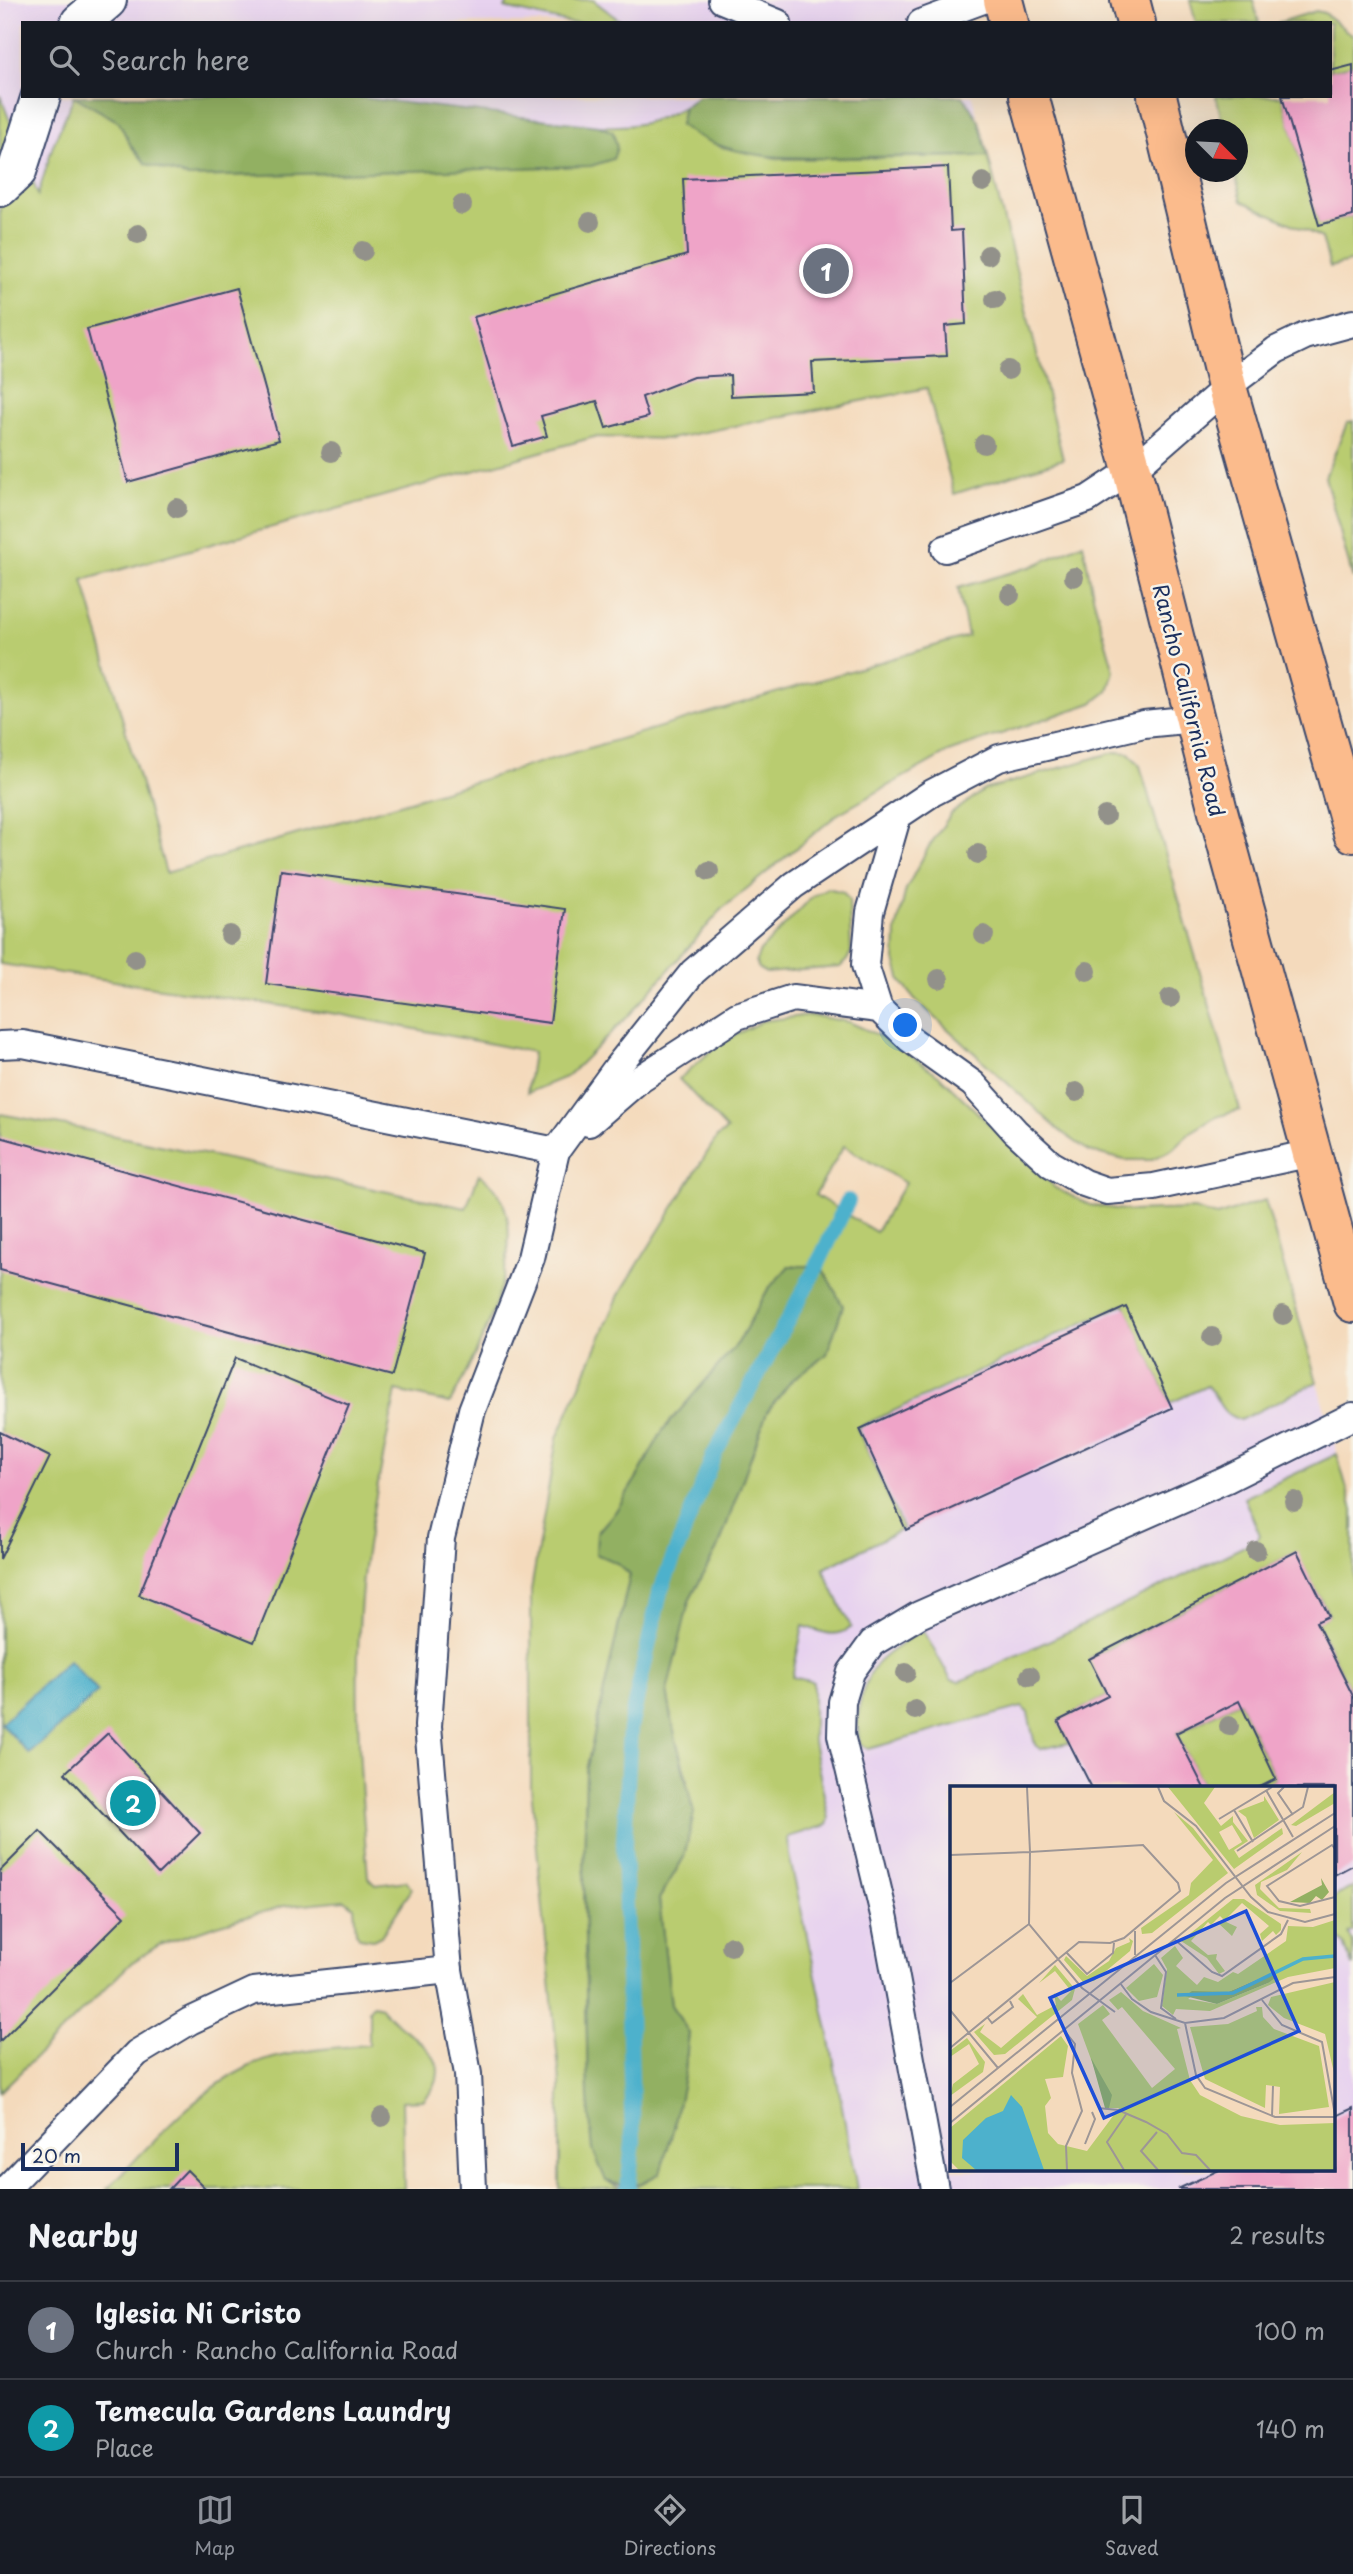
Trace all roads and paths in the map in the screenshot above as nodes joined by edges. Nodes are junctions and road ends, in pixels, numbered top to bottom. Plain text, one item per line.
1 (107, 0) edge
2 (722, 0) edge
3 (983, 0) edge
4 (1003, 0) edge
5 (1130, 0) edge
6 (82, 21) edge
7 (773, 21) edge
8 (926, 21) edge
9 (1009, 21) edge
10 (1135, 21) edge
11 (40, 98) edge
12 (1031, 98) edge
13 (1157, 98) edge
14 (0, 187) edge
15 (1353, 323) edge
16 (1227, 387) junction
17 (1132, 470) junction
18 (945, 549) dead end
19 (1195, 719) junction
20 (897, 818) junction
21 (1353, 833) edge
22 (879, 1009) junction
23 (0, 1045) edge
24 (556, 1151) junction
25 (1312, 1153) junction
26 (1353, 1303) edge
27 (1353, 1416) edge
28 (449, 1970) junction
29 (6, 2189) edge
30 (473, 2189) edge
31 (935, 2189) edge

1 - 6 street
2 - 7 lane
3 - 8 lane
4 - 9 main road
5 - 10 main road
11 - 14 street
12 - 17 main road, Rancho California Road
13 - 16 main road
15 - 16 lane
16 - 17 lane
16 - 21 main road
17 - 18 lane
17 - 19 main road, Rancho California Road
19 - 20 lane
19 - 25 main road, Rancho California Road
20 - 22 lane
20 - 24 lane
22 - 24 lane
22 - 25 lane
23 - 24 lane
24 - 28 lane
25 - 26 main road, Rancho California Road
27 - 31 lane
28 - 29 lane
28 - 30 lane

